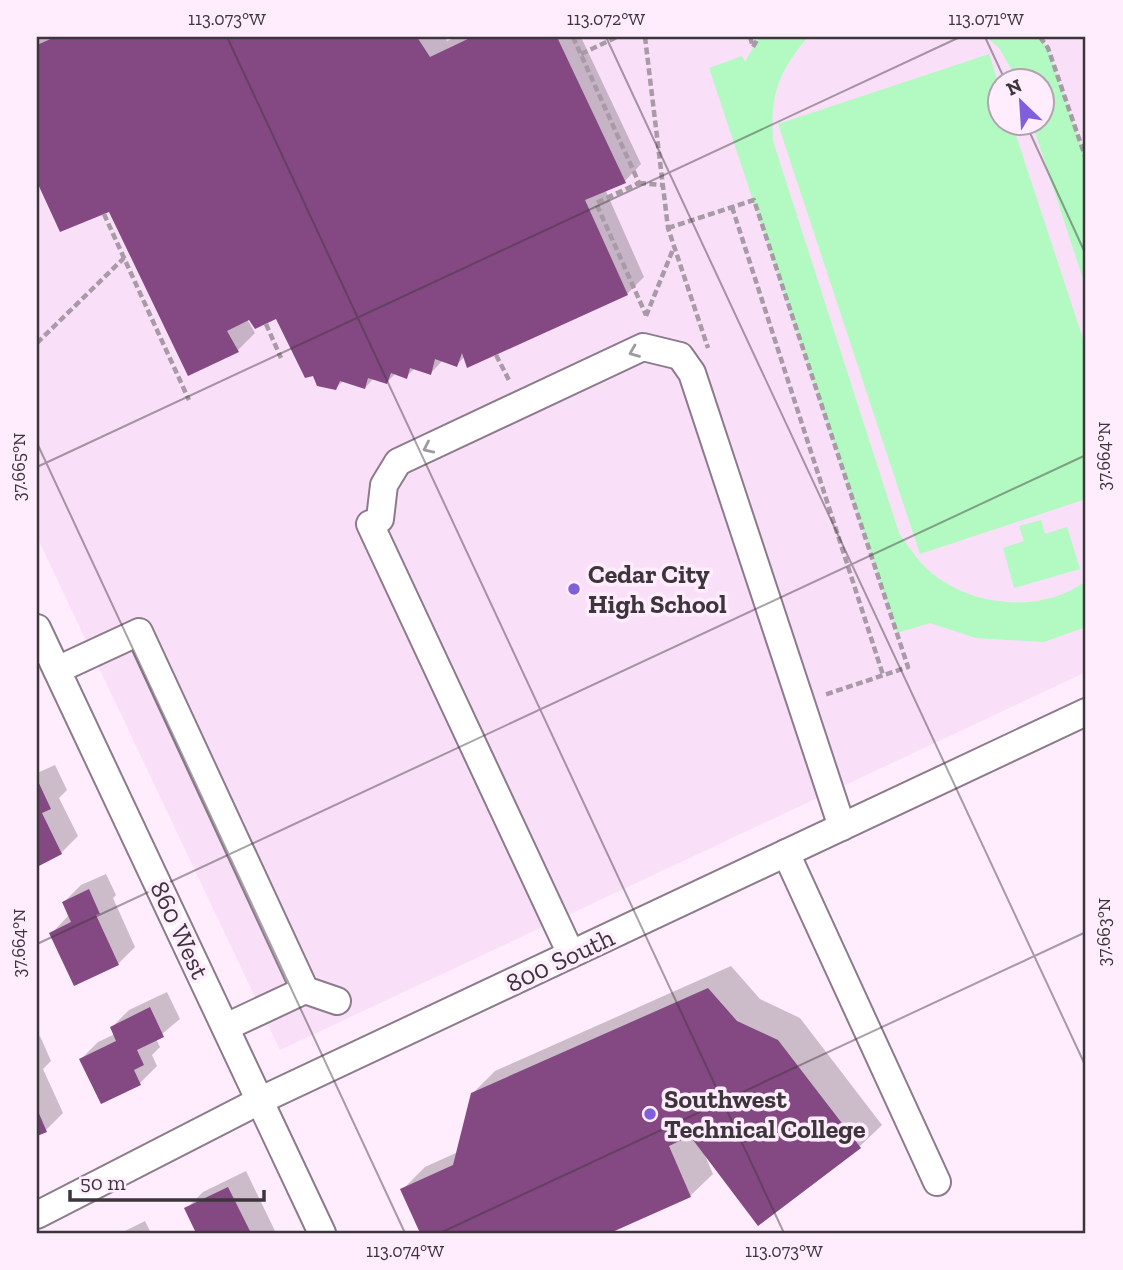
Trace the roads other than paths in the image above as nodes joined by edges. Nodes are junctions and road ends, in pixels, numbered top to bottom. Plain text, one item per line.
1 (37, 628) edge
2 (57, 670) junction
3 (1086, 712) edge
4 (842, 827) junction
5 (786, 853) junction
6 (571, 954) junction
7 (305, 989) junction
8 (337, 1001) dead end
9 (226, 1027) junction
10 (261, 1100) junction
11 (937, 1182) dead end
12 (37, 1215) edge
13 (322, 1233) edge

1 - 2 street, 860 West
2 - 7 street
2 - 9 street, 860 West
3 - 4 street, 800 South
4 - 5 street, 800 South
4 -> 6 street
5 - 6 street, 800 South
5 - 11 street
6 - 10 street, 800 South
7 - 8 street
7 - 9 street
9 - 10 street, 860 West
10 - 12 street, 800 South
10 - 13 street, 860 West

